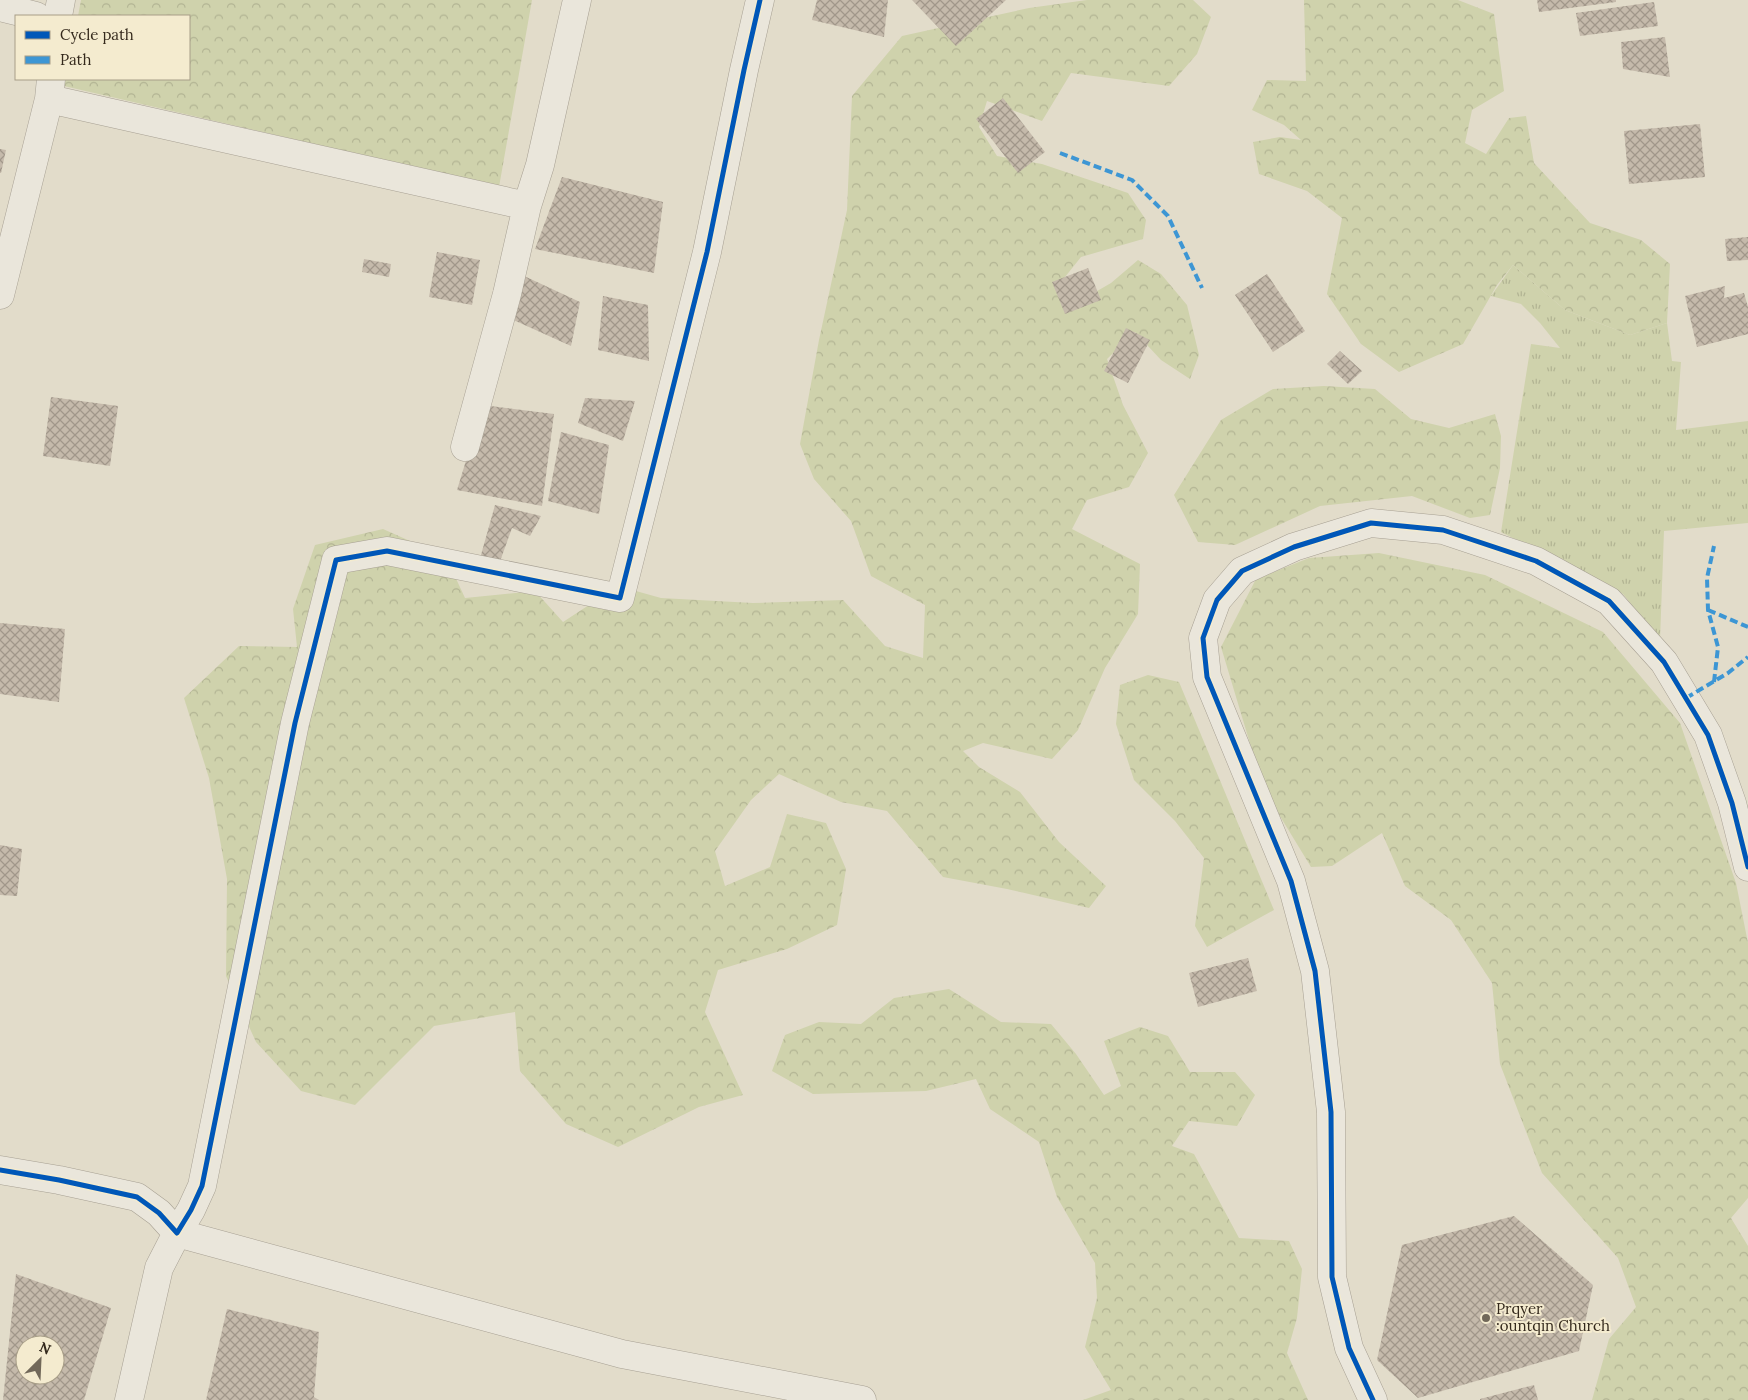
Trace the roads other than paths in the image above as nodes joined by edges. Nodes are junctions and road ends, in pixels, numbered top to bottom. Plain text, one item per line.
1 (61, 0) edge
2 (577, 0) edge
3 (760, 0) edge
4 (0, 8) edge
5 (32, 15) edge
6 (58, 15) edge
7 (50, 89) edge
8 (527, 206) junction
9 (0, 295) edge
10 (465, 447) dead end
11 (1748, 867) edge
12 (0, 1170) edge
13 (177, 1233) junction
14 (129, 1400) edge
15 (862, 1400) edge
16 (1373, 1400) edge

1 - 6 street
2 - 8 street
3 - 13 street
4 - 5 street
7 - 8 street
7 - 9 street
8 - 10 street
11 - 16 street
12 - 13 street
13 - 14 street
13 - 15 street

